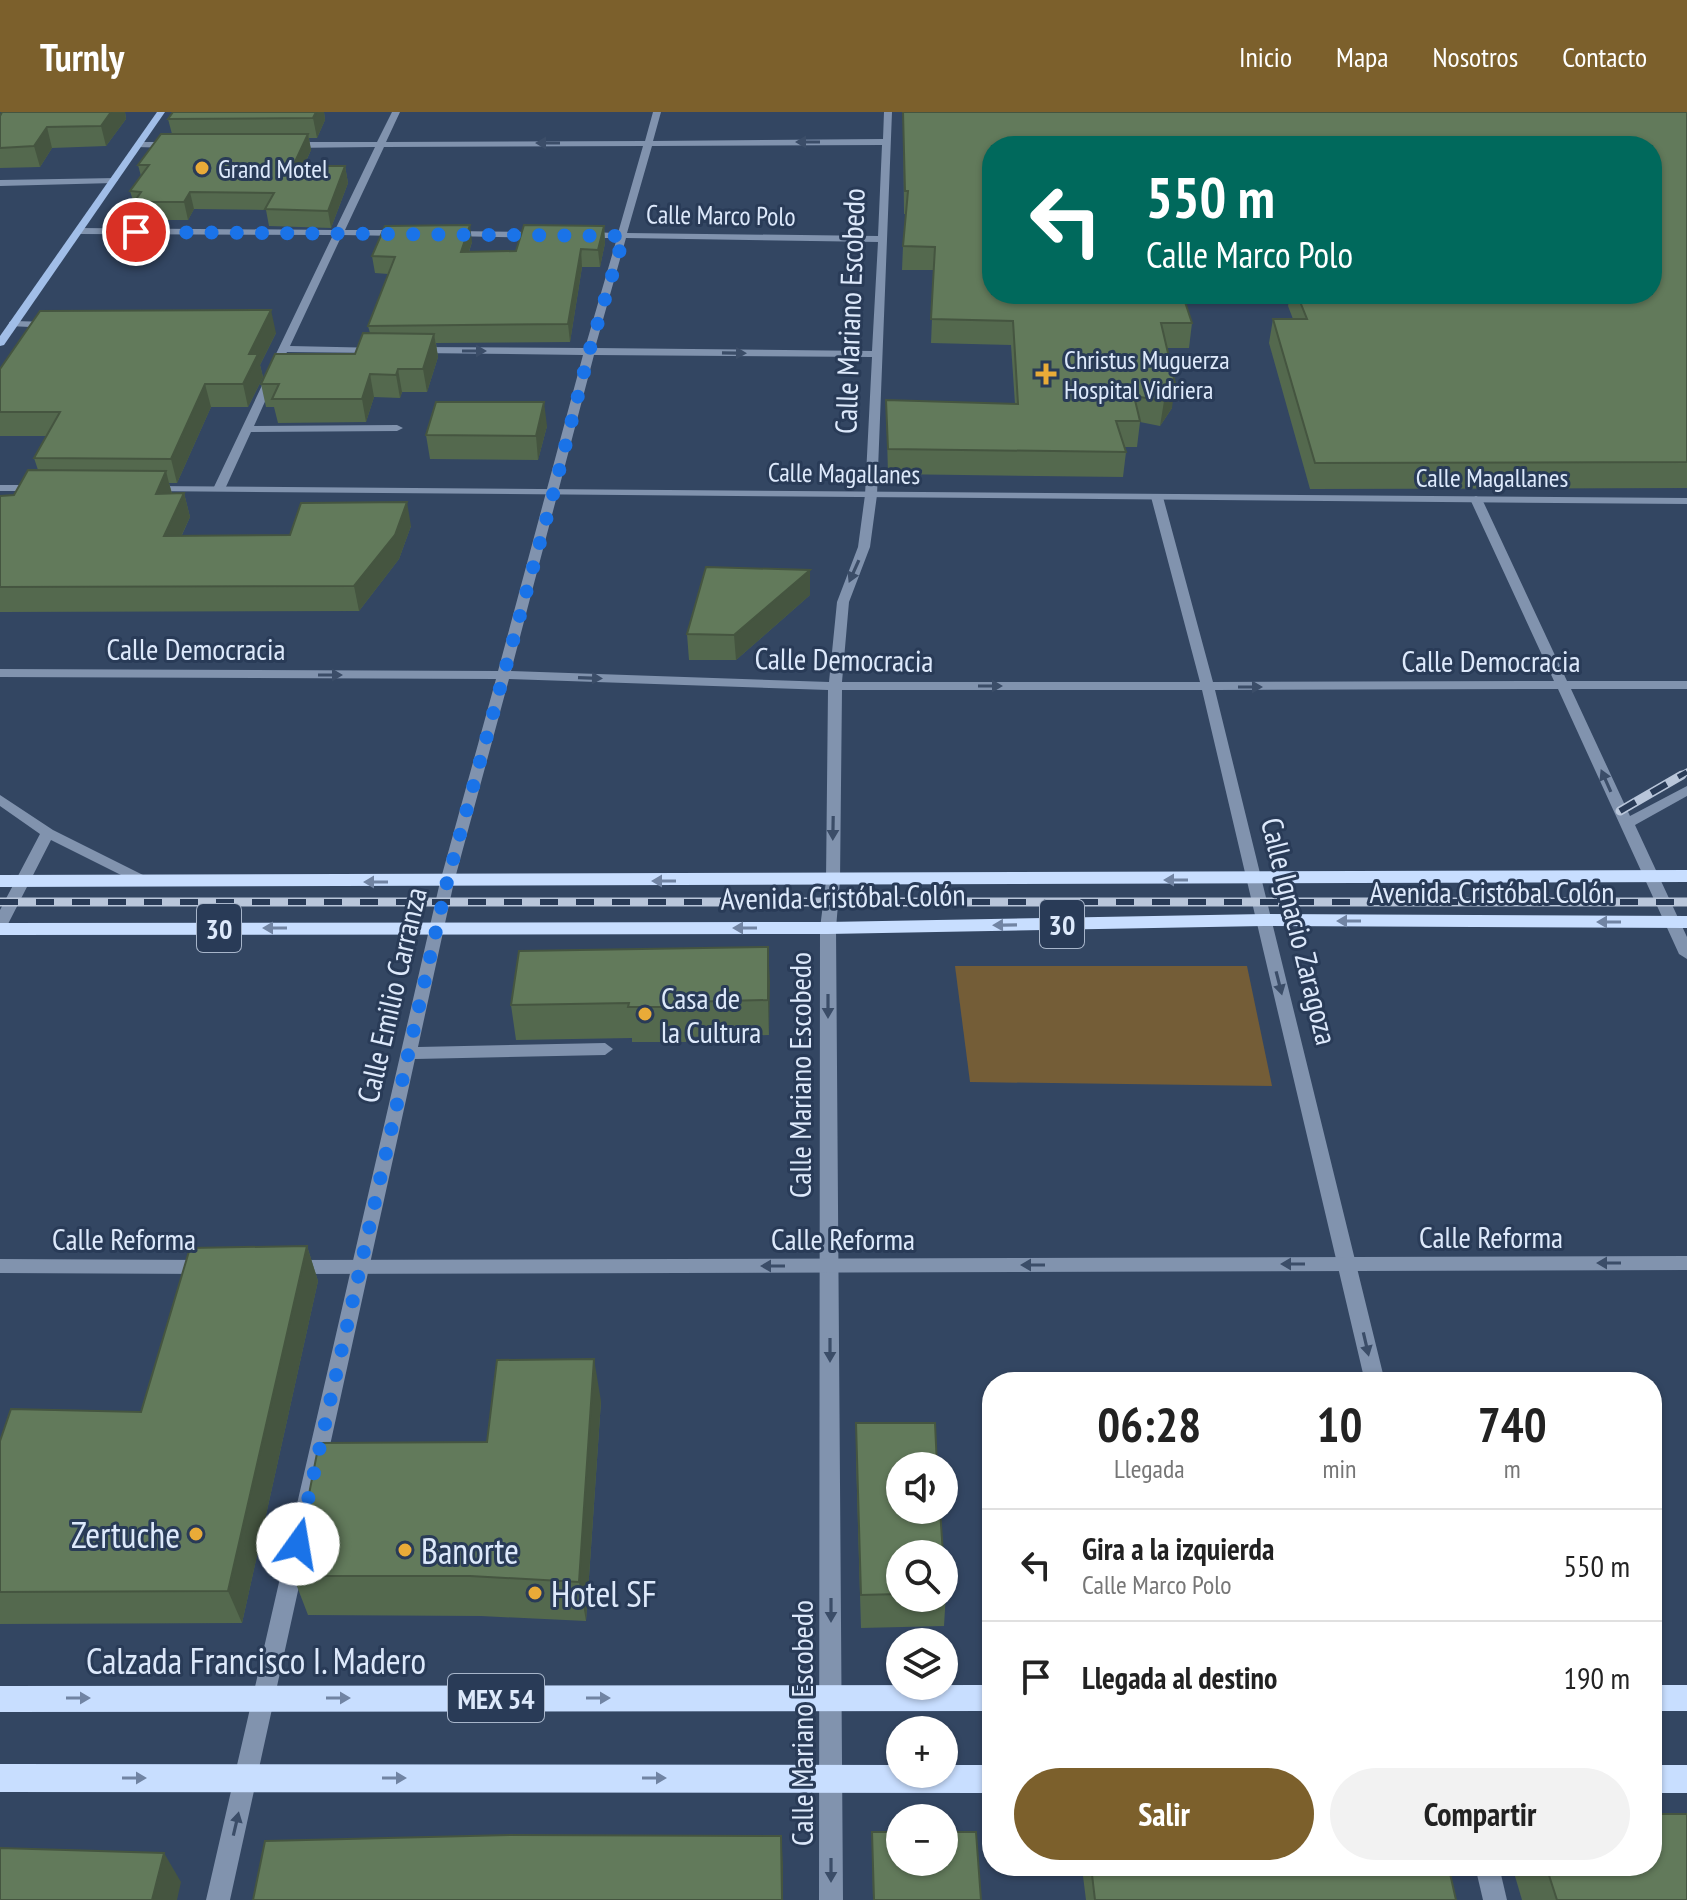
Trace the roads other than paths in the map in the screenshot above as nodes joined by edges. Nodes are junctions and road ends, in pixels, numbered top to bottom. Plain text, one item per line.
1 (161, 112) edge
2 (396, 112) edge
3 (657, 112) edge
4 (888, 112) edge
5 (886, 142) junction
6 (649, 143) junction
7 (381, 144) junction
8 (139, 145) junction
9 (184, 145) edge
10 (275, 145) edge
11 (114, 180) junction
12 (0, 183) edge
13 (79, 231) junction
14 (339, 232) junction
15 (417, 233) edge
16 (433, 234) edge
17 (553, 235) edge
18 (567, 235) edge
19 (624, 236) junction
20 (882, 239) junction
21 (13, 324) junction
22 (60, 325) edge
23 (279, 326) dead end
24 (294, 326) junction
25 (0, 343) edge
26 (284, 349) junction
27 (390, 350) edge
28 (406, 350) edge
29 (589, 352) junction
30 (877, 354) junction
31 (397, 428) dead end
32 (248, 429) junction
33 (0, 488) edge
34 (47, 488) edge
35 (141, 489) edge
36 (219, 489) junction
37 (554, 491) junction
38 (871, 495) junction
39 (1157, 497) junction
40 (1476, 499) junction
41 (1687, 501) edge
42 (0, 673) edge
43 (503, 675) junction
44 (1564, 685) junction
45 (1687, 685) edge
46 (835, 686) junction
47 (1208, 687) junction
48 (1687, 790) edge
49 (0, 799) edge
50 (1626, 824) junction
51 (48, 833) junction
52 (1687, 876) edge
53 (1651, 877) junction
54 (1254, 880) junction
55 (0, 881) edge
56 (22, 881) junction
57 (833, 881) junction
58 (146, 882) junction
59 (447, 882) junction
60 (1264, 920) junction
61 (1679, 922) edge
62 (0, 926) edge
63 (437, 928) junction
64 (828, 928) junction
65 (1687, 954) edge
66 (605, 1049) dead end
67 (409, 1053) junction
68 (1687, 1263) edge
69 (1347, 1264) junction
70 (0, 1266) edge
71 (829, 1266) junction
72 (219, 1267) edge
73 (282, 1267) edge
74 (360, 1267) junction
75 (1373, 1372) edge
76 (263, 1698) junction
77 (831, 1698) junction
78 (982, 1698) edge
79 (1662, 1698) edge
80 (1687, 1698) edge
81 (0, 1699) edge
82 (0, 1778) edge
83 (246, 1778) junction
84 (831, 1779) junction
85 (982, 1779) edge
86 (1662, 1779) edge
87 (1687, 1779) edge
88 (1489, 1876) edge
89 (218, 1900) edge
90 (831, 1900) edge
91 (1495, 1900) edge

1 - 8 main road
2 - 7 street
3 - 6 street, Calle Emilio Carranza
4 - 5 street, Calle Mariano Escobedo
5 -> 6 street
5 - 20 street, Calle Mariano Escobedo
6 -> 7 street
6 - 19 street, Calle Emilio Carranza
7 - 10 street
7 - 14 street
8 - 9 street
8 - 11 main road
11 - 12 street
11 - 13 main road
13 - 14 street
13 - 21 main road
14 - 15 street
14 - 24 street
16 - 17 street
18 - 19 street, Calle Marco Polo
19 - 20 street, Calle Marco Polo
19 - 29 street, Calle Emilio Carranza
20 - 30 street, Calle Mariano Escobedo
21 - 22 street
21 - 25 main road
23 - 24 street
24 - 26 street
26 - 27 street
26 - 32 street
28 -> 29 street
29 -> 30 street
29 - 37 street, Calle Emilio Carranza
30 - 38 street, Calle Mariano Escobedo
31 - 32 street
32 - 36 street
33 - 34 street
35 - 36 street, Calle Magallanes
36 - 37 street, Calle Magallanes
37 - 38 street, Calle Magallanes
37 - 43 street, Calle Emilio Carranza
38 - 39 street, Calle Magallanes
38 -> 46 street, Calle Mariano Escobedo
39 - 40 street, Calle Magallanes
39 - 47 street, Calle Ignacio Zaragoza
40 - 41 street, Calle Magallanes
40 - 44 street
42 -> 43 street, Calle Democracia
43 -> 46 street, Calle Democracia
43 - 59 street, Calle Emilio Carranza
44 - 45 street, Calle Democracia
47 -> 44 street, Calle Democracia
50 -> 44 street
46 -> 47 street, Calle Democracia
46 -> 57 street, Calle Mariano Escobedo
47 - 54 street, Calle Ignacio Zaragoza
48 - 50 street
49 - 51 street
50 - 53 street
51 - 56 street
51 - 58 street
52 - 53 main road, Avenida Cristóbal Colón / 30
53 - 54 main road, Avenida Cristóbal Colón / 30
53 - 61 street
54 -> 57 main road, 30
54 - 60 street, Calle Ignacio Zaragoza
55 - 56 main road, 30
56 - 58 main road, 30
56 - 62 street
57 -> 59 main road, 30
57 - 64 street, Calle Mariano Escobedo
59 -> 58 main road, 30
59 - 63 street, Calle Emilio Carranza
61 -> 60 main road, Avenida Cristóbal Colón / 30
60 -> 64 main road, Avenida Cristóbal Colón / 30
60 -> 69 street, Calle Ignacio Zaragoza
61 - 65 street
63 -> 62 main road, Avenida Cristóbal Colón / 30
64 -> 63 main road, Avenida Cristóbal Colón / 30
63 - 67 street, Calle Emilio Carranza
64 -> 71 street, Calle Mariano Escobedo
66 - 67 street
67 - 74 street, Calle Emilio Carranza
68 -> 69 street, Calle Reforma
69 -> 71 street, Calle Reforma
69 -> 75 street, Calle Ignacio Zaragoza
70 - 72 street, Calle Reforma
71 -> 74 street, Calle Reforma
71 -> 77 street, Calle Mariano Escobedo
73 - 74 street, Calle Reforma
74 - 76 street, Calle Emilio Carranza
76 -> 77 main road, Calzada Francisco I. Madero / MEX 54
81 -> 76 main road, Calzada Francisco I. Madero / MEX 54
76 - 83 street, Calle Emilio Carranza
77 - 78 main road, Calzada Francisco I. Madero / MEX 54
77 - 84 street, Calle Mariano Escobedo
79 - 80 main road
82 -> 83 main road
83 -> 84 main road
89 -> 83 street, Calle Emilio Carranza
84 - 85 main road
84 -> 90 street, Calle Mariano Escobedo
86 - 87 main road
88 - 91 street

